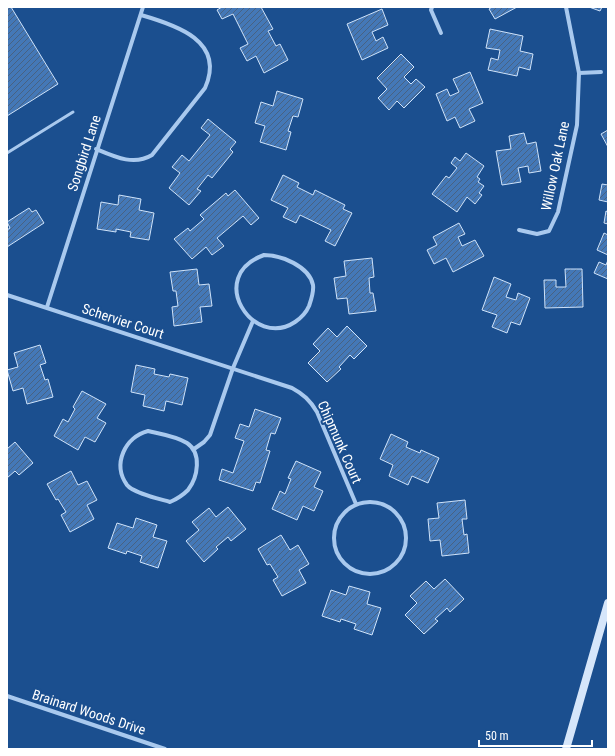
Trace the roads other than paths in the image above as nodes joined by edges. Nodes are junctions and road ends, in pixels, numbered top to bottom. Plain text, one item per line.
1 (143, 7) edge
2 (432, 7) edge
3 (566, 7) edge
4 (141, 15) junction
5 (441, 33) dead end
6 (601, 72) dead end
7 (579, 73) junction
8 (73, 112) dead end
9 (96, 149) junction
10 (7, 152) edge
11 (519, 230) dead end
12 (7, 295) edge
13 (47, 307) junction
14 (253, 321) junction
15 (233, 368) junction
16 (194, 449) junction
17 (356, 504) junction
18 (608, 603) edge
19 (7, 696) edge
20 (165, 749) edge
21 (566, 749) edge

1 - 4 street, Songbird Lane
2 - 5 street
3 - 7 street, Willow Oak Lane
4 - 9 street, Songbird Lane
4 - 9 street
6 - 7 street
7 - 11 street, Willow Oak Lane
8 - 10 lane
9 - 13 street, Songbird Lane
12 - 13 street, Schervier Court
13 - 15 street, Schervier Court
14 - 14 street
14 - 15 street
15 - 16 street
15 - 17 street, Chipmunk Court
16 - 16 street
17 - 17 street, Chipmunk Court
18 - 21 street
19 - 20 street, Brainard Woods Drive

